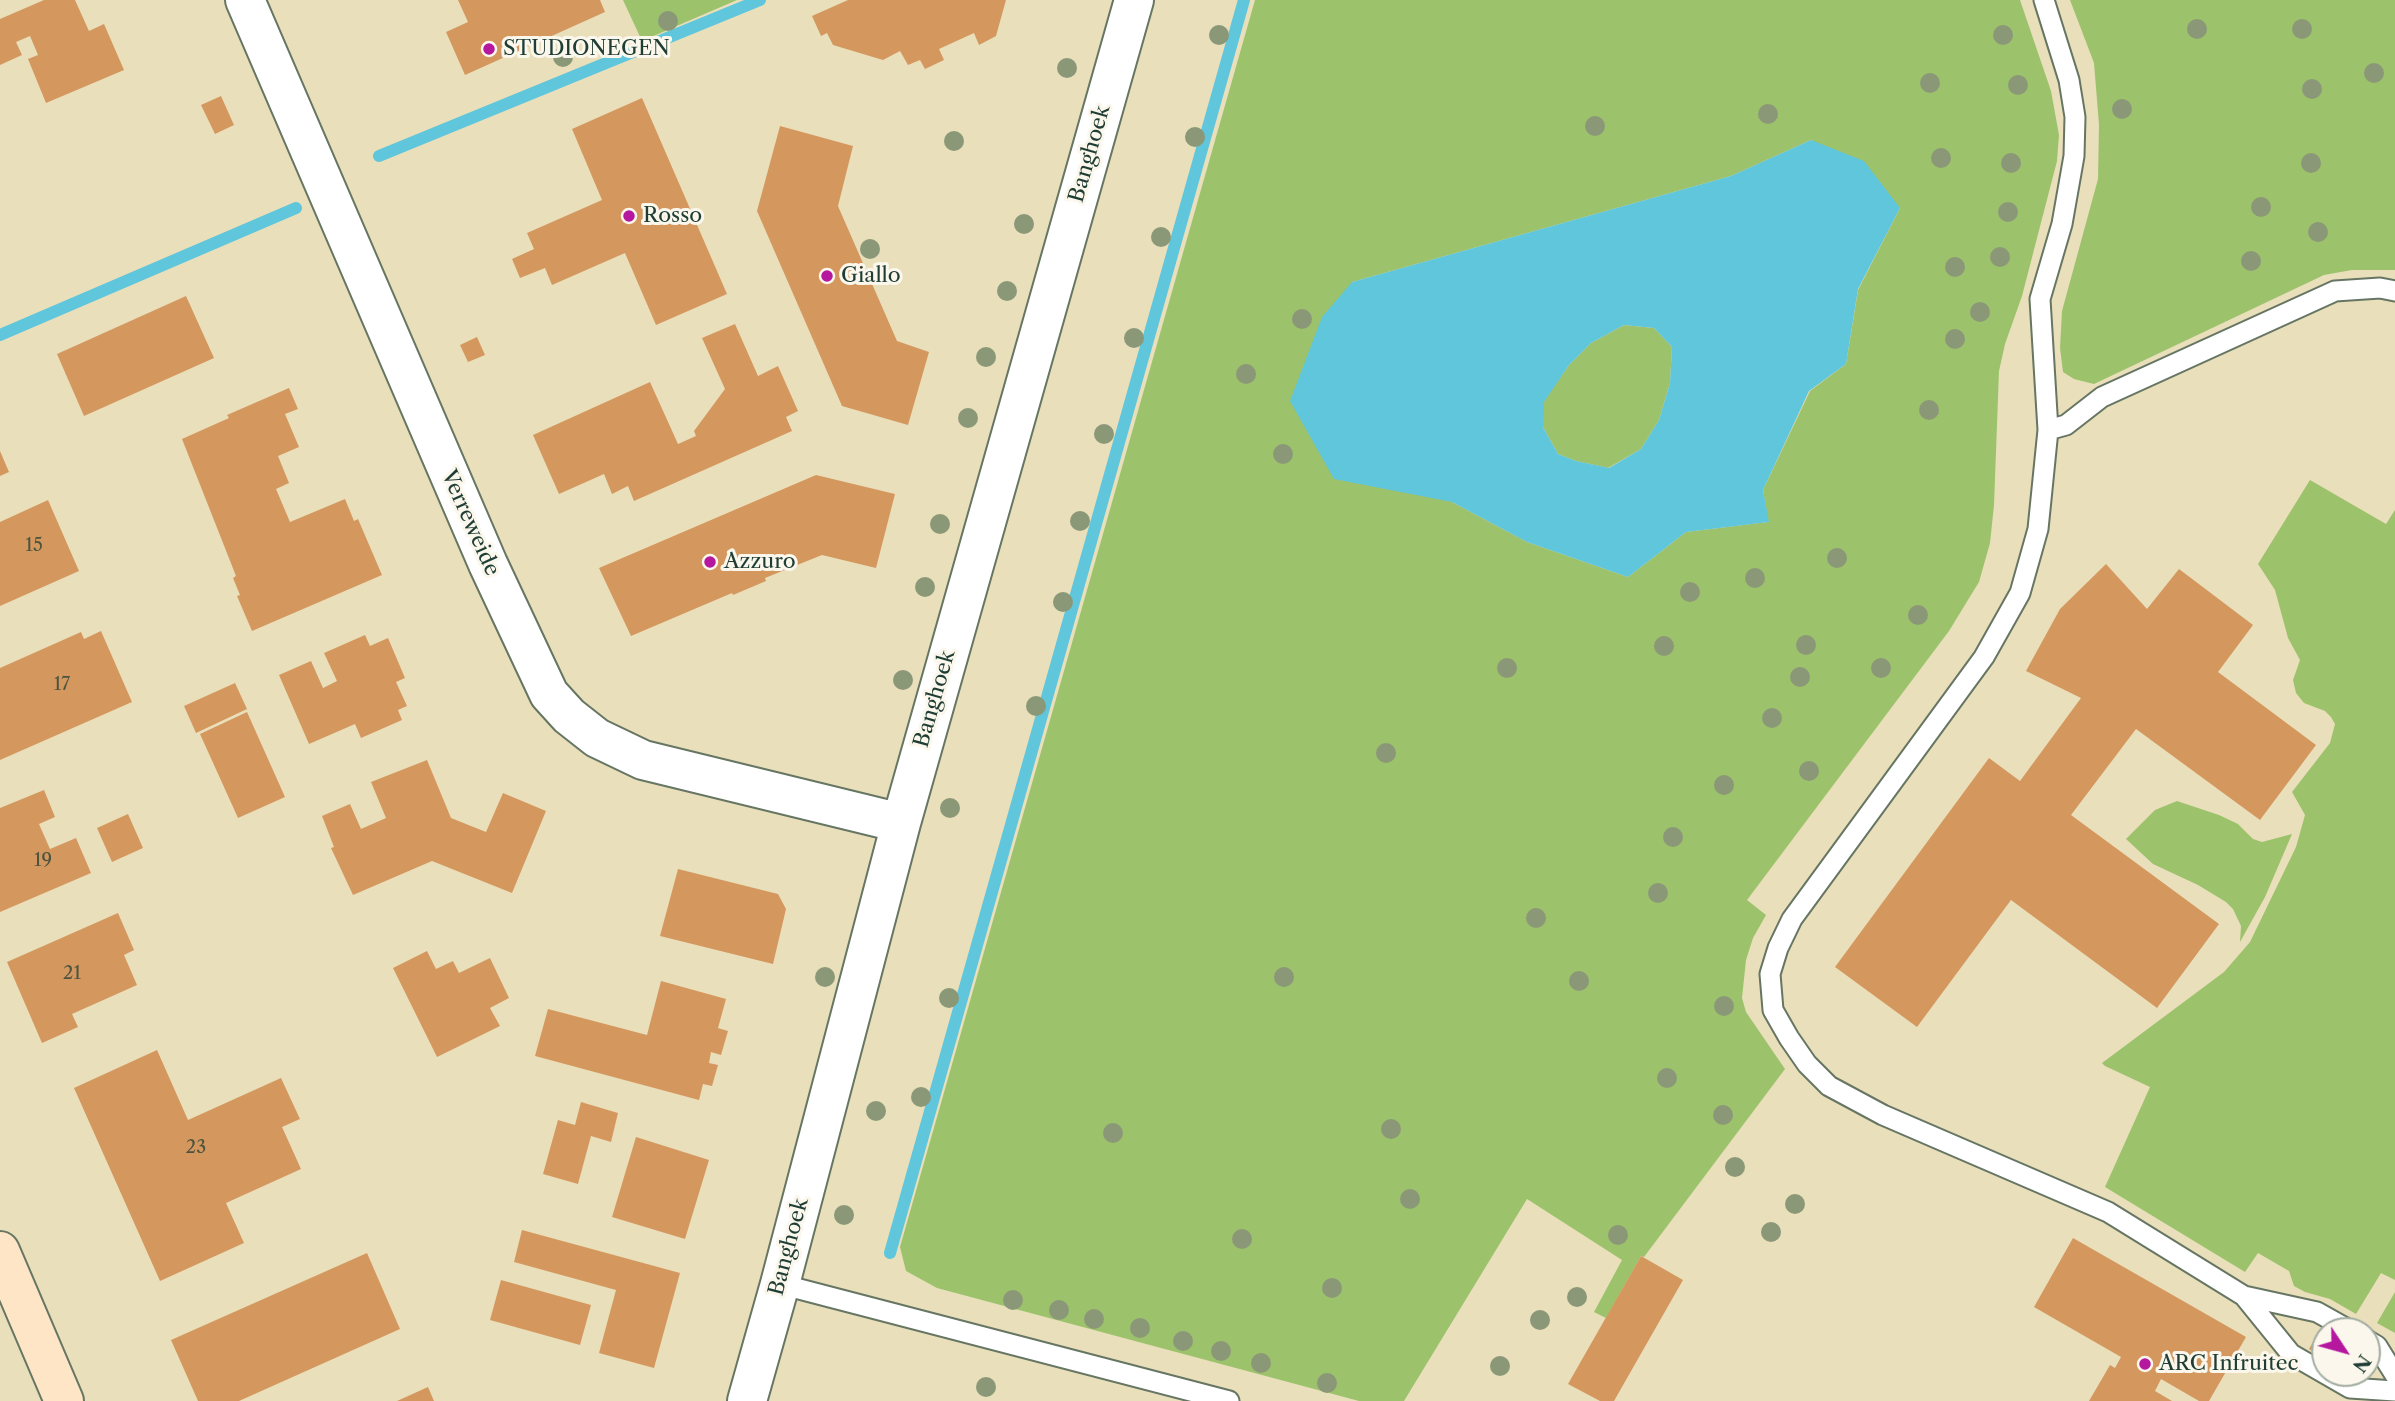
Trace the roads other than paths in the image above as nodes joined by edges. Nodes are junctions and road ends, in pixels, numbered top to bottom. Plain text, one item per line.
1 (244, 0) edge
2 (1134, 0) edge
3 (2044, 0) edge
4 (2395, 290) edge
5 (2049, 430) junction
6 (901, 822) junction
7 (0, 1251) edge
8 (780, 1284) junction
9 (2244, 1296) junction
10 (2326, 1317) edge
11 (2381, 1352) edge
12 (2395, 1375) edge
13 (2395, 1391) edge
14 (64, 1401) edge
15 (747, 1401) edge
16 (1229, 1401) edge

1 - 6 street, Verreweide
2 - 6 street, Banghoek
3 - 5 lane
4 - 5 lane
5 - 9 lane
6 - 8 street, Banghoek
7 - 14 street
8 - 15 street, Banghoek
8 - 16 lane
9 - 10 lane
9 - 13 lane
11 - 12 lane

